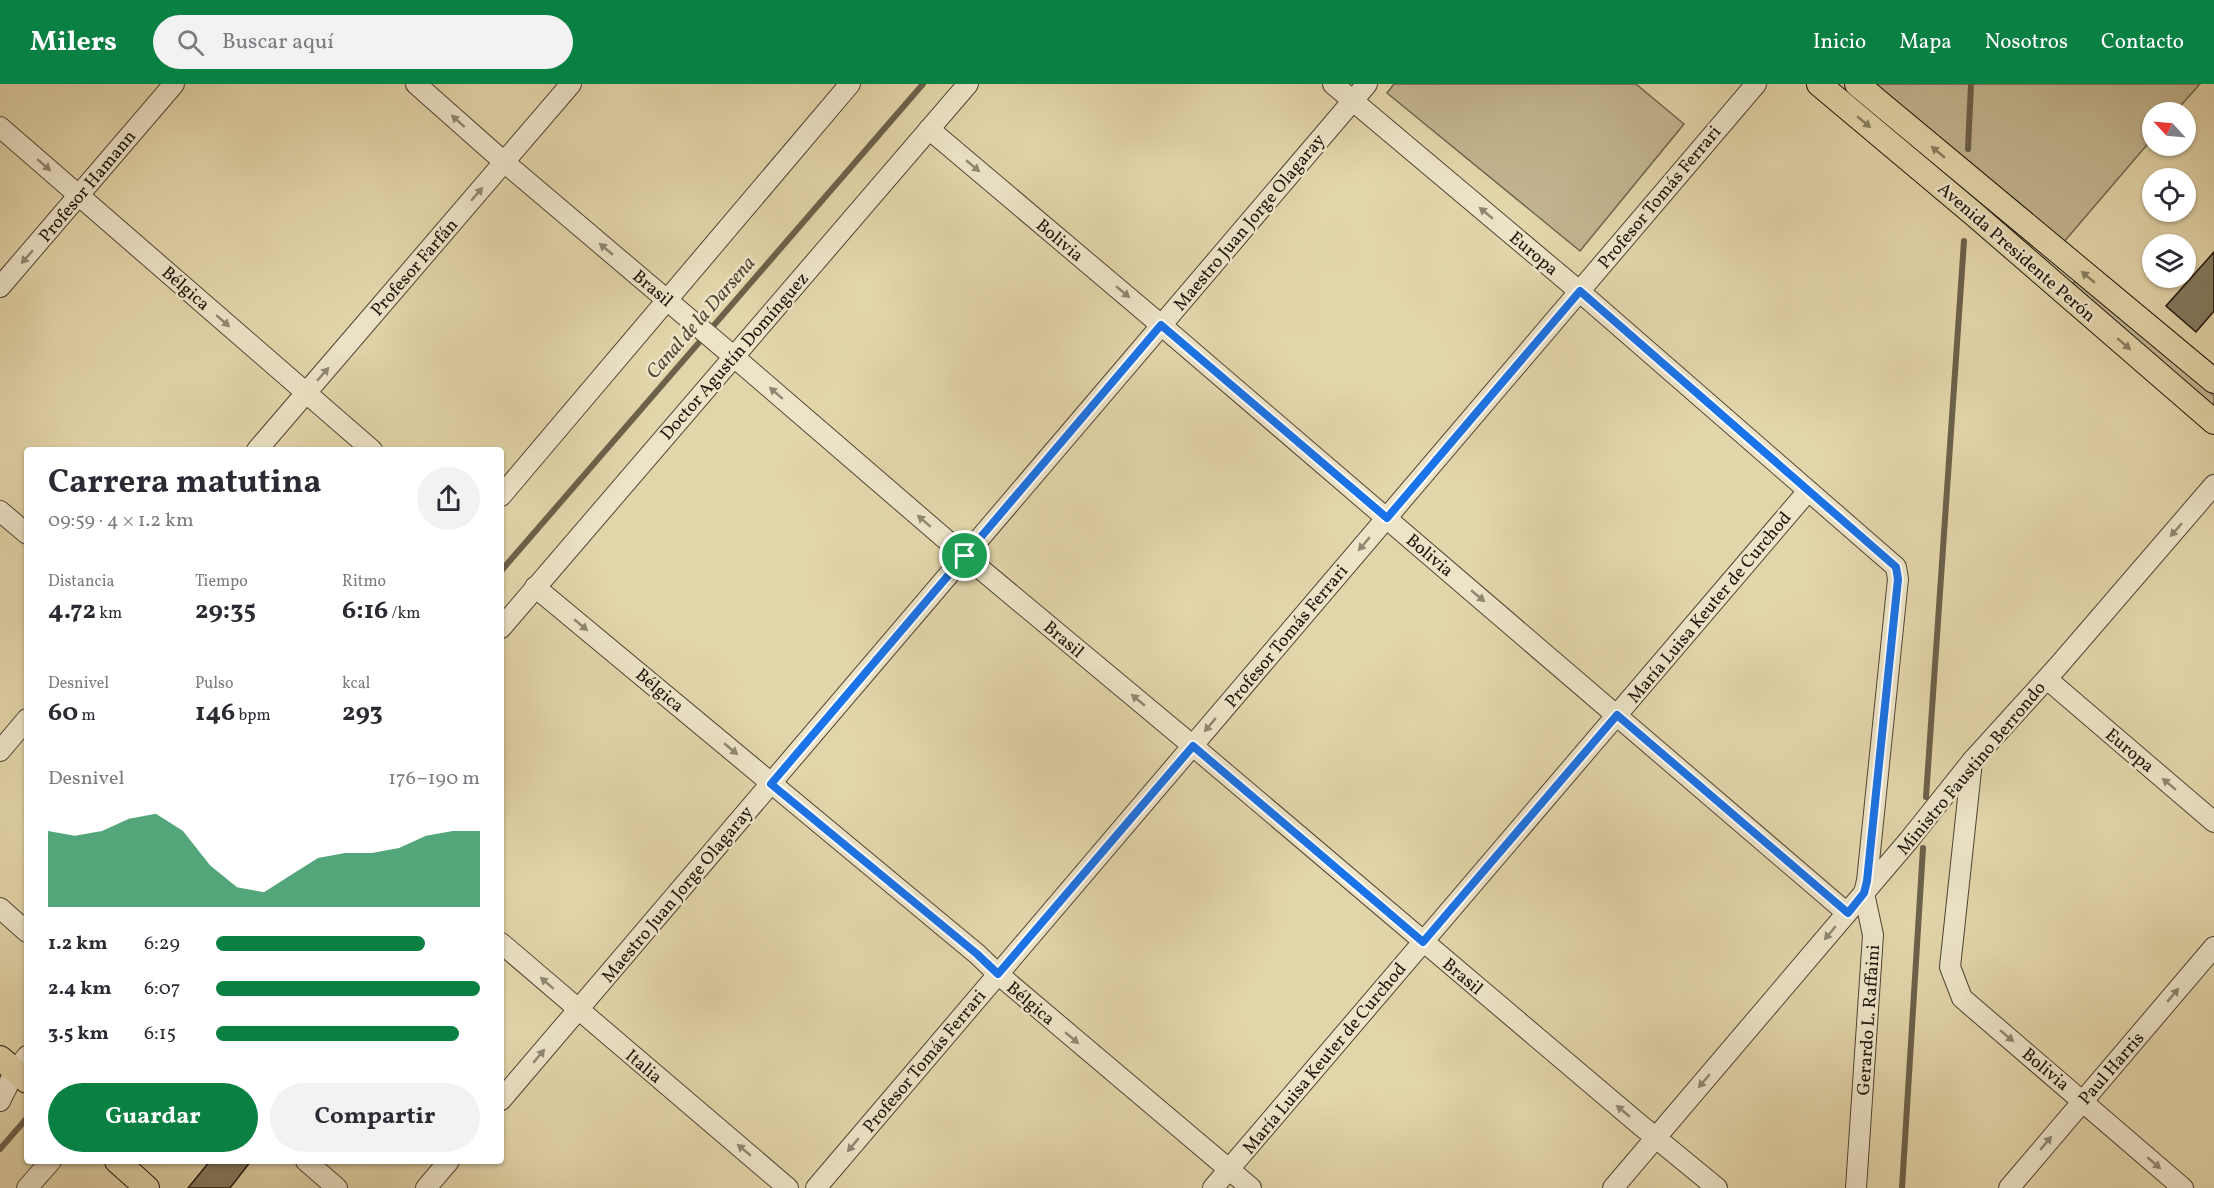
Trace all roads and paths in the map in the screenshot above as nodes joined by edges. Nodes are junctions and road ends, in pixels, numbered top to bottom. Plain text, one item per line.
1 (174, 84) edge
2 (416, 84) edge
3 (571, 84) edge
4 (850, 84) edge
5 (968, 84) edge
6 (1333, 84) edge
7 (1367, 84) edge
8 (1756, 84) edge
9 (1819, 84) edge
10 (1857, 84) edge
11 (1353, 101) junction
12 (0, 127) edge
13 (929, 129) junction
14 (504, 162) junction
15 (80, 196) junction
16 (2056, 250) junction
17 (2039, 270) junction
18 (0, 287) edge
19 (1580, 291) junction
20 (667, 300) junction
21 (1161, 325) junction
22 (733, 356) junction
23 (2214, 381) edge
24 (306, 393) junction
25 (2214, 422) edge
26 (260, 447) edge
27 (369, 447) edge
28 (2214, 485) edge
29 (1808, 491) junction
30 (504, 492) edge
31 (0, 511) edge
32 (1387, 518) junction
33 (24, 531) edge
34 (965, 556) junction
35 (1896, 567) joint
36 (536, 587) junction
37 (504, 624) edge
38 (2047, 679) junction
39 (1617, 715) junction
40 (24, 723) edge
41 (1193, 746) junction
42 (0, 751) edge
43 (1972, 761) junction
44 (771, 784) junction
45 (2214, 822) edge
46 (1864, 893) junction
47 (0, 908) edge
48 (1848, 913) junction
49 (24, 929) edge
50 (1423, 942) junction
51 (504, 946) edge
52 (2214, 947) edge
53 (998, 974) junction
54 (578, 1010) junction
55 (17, 1067) edge
56 (504, 1096) edge
57 (0, 1101) edge
58 (2083, 1101) junction
59 (1656, 1138) junction
60 (48, 1164) edge
61 (120, 1164) edge
62 (309, 1164) edge
63 (446, 1164) edge
64 (1229, 1169) junction
65 (27, 1188) edge
66 (147, 1188) edge
67 (337, 1188) edge
68 (426, 1188) edge
69 (788, 1188) edge
70 (816, 1188) edge
71 (1213, 1188) edge
72 (1251, 1188) edge
73 (1613, 1188) edge
74 (1717, 1188) edge
75 (1856, 1188) edge
76 (2008, 1188) edge
77 (2183, 1188) edge

1 - 15 street, Profesor Hamann
14 -> 2 street, Brasil
3 - 14 street, Profesor Farfán
4 - 20 street
5 - 13 street, Doctor Agustín Domínguez
6 - 11 street, Europa
7 - 11 street, Maestro Juan Jorge Olagaray
8 - 19 street, Profesor Tomás Ferrari
9 -> 17 main road, Avenida Presidente Perón
16 -> 10 main road, Avenida Presidente Perón
19 -> 11 street, Europa
11 - 21 street, Maestro Juan Jorge Olagaray
12 -> 15 street, Bélgica
13 -> 21 street, Bolivia
13 - 22 street, Doctor Agustín Domínguez
20 -> 14 street, Brasil
24 -> 14 street, Profesor Farfán
15 -> 18 street, Profesor Hamann
15 -> 24 street, Bélgica
16 - 17 main road
23 -> 16 main road, Avenida Presidente Perón
17 -> 25 main road, Avenida Presidente Perón
19 - 29 street, Europa
19 - 32 street, Profesor Tomás Ferrari
20 - 22 street, Brasil
20 - 30 street
21 - 32 street, Bolivia
21 - 34 street, Maestro Juan Jorge Olagaray
34 -> 22 street, Brasil
22 - 36 street, Doctor Agustín Domínguez
24 - 26 street, Profesor Farfán
24 - 27 street, Bélgica
28 -> 38 street, Ministro Faustino Berrondo
29 - 35 street, Europa
29 - 39 street, María Luisa Keuter de Curchod
31 - 33 street
32 -> 39 street, Bolivia
32 -> 41 street, Profesor Tomás Ferrari
41 -> 34 street, Brasil
34 - 44 street, Maestro Juan Jorge Olagaray
35 - 46 street, Gerardo L. Raffaini
36 - 37 street, Doctor Agustín Domínguez
36 -> 44 street, Bélgica
38 - 43 street, Ministro Faustino Berrondo
45 -> 38 street, Europa
39 - 48 street, Bolivia
39 - 50 street, María Luisa Keuter de Curchod
40 - 42 street
41 - 50 street, Brasil
41 - 53 street, Profesor Tomás Ferrari
43 - 46 street, Ministro Faustino Berrondo
43 -> 58 street, Bolivia
44 - 53 street, Bélgica
44 - 54 street, Maestro Juan Jorge Olagaray
46 - 48 street, Ministro Faustino Berrondo
46 - 75 street, Gerardo L. Raffaini
47 - 49 street
48 -> 59 street, Ministro Faustino Berrondo
59 -> 50 street, Brasil
50 - 64 street, María Luisa Keuter de Curchod
54 -> 51 street, Italia
58 -> 52 street, Paul Harris
53 -> 64 street, Bélgica
53 -> 70 street, Profesor Tomás Ferrari
56 -> 54 street, Maestro Juan Jorge Olagaray
69 -> 54 street, Italia
55 - 57 street
76 -> 58 street, Paul Harris
58 -> 77 street, Bolivia
59 - 73 street, Ministro Faustino Berrondo
59 - 74 street, Brasil
60 - 65 street
61 - 66 main road
62 - 67 street
63 - 68 street
64 - 71 street, María Luisa Keuter de Curchod
64 - 72 street, Bélgica

